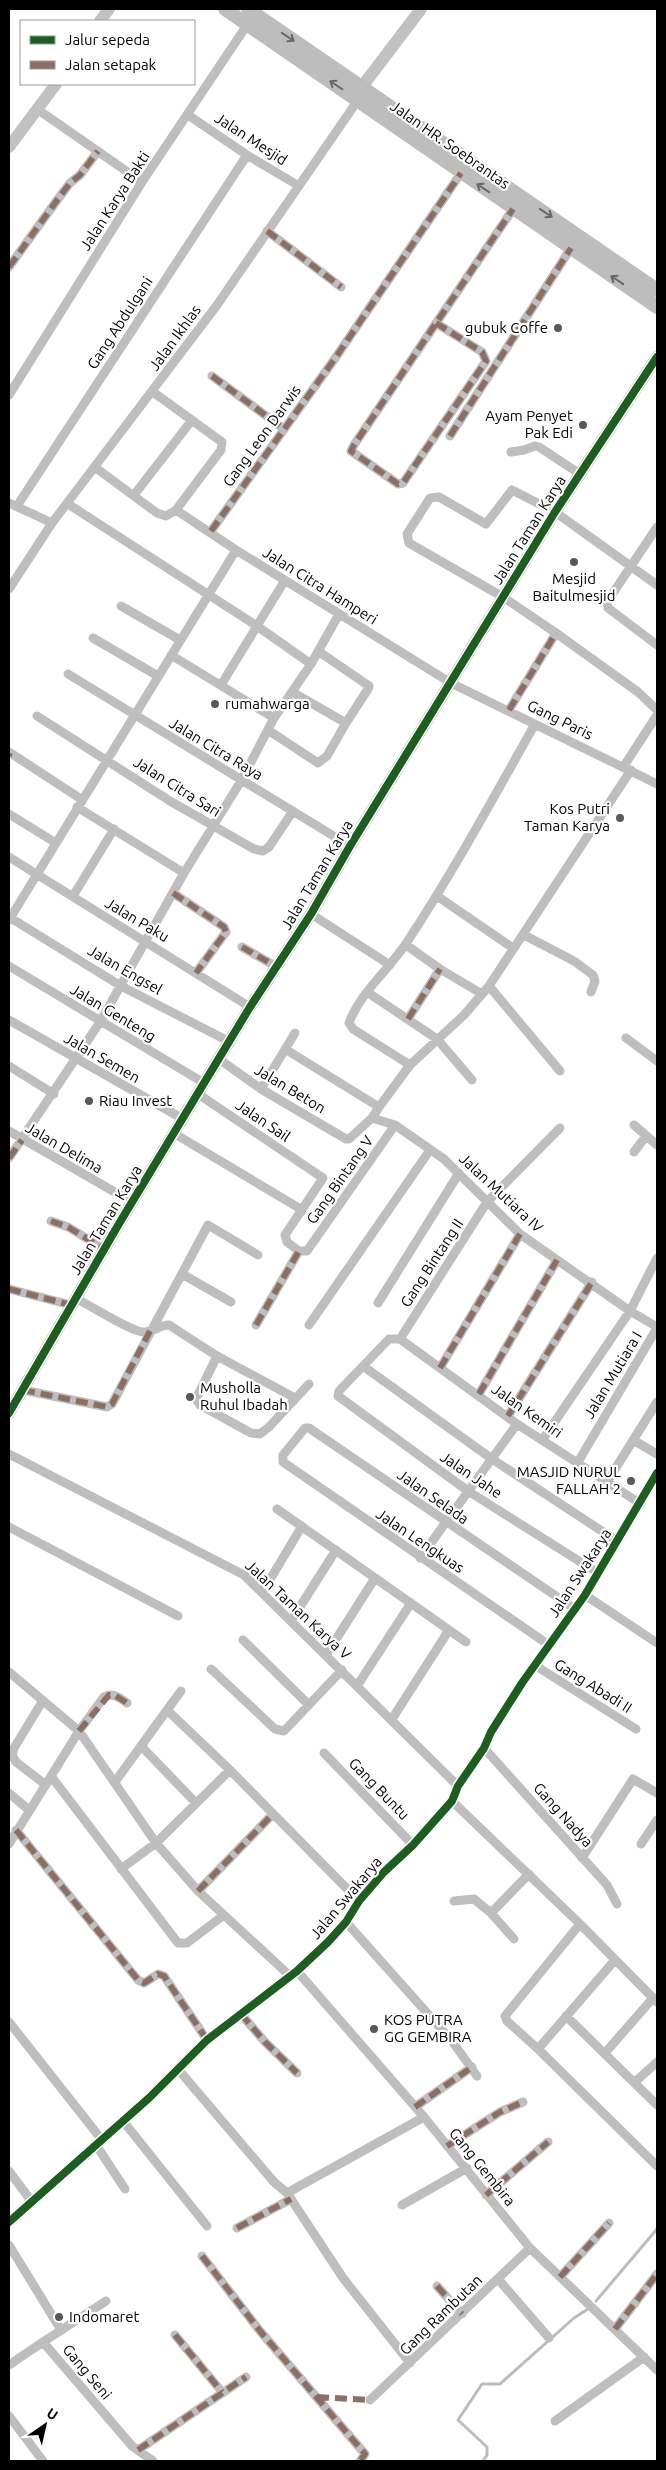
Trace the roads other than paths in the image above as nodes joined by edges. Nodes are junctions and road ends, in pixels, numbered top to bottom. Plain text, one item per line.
1 (109, 9) edge
2 (225, 9) edge
3 (248, 9) edge
4 (421, 9) edge
5 (101, 20) edge
6 (248, 25) junction
7 (55, 85) edge
8 (359, 94) junction
9 (37, 109) junction
10 (188, 115) junction
11 (9, 147) edge
12 (449, 147) junction
13 (98, 151) junction
14 (247, 155) junction
15 (440, 158) junction
16 (460, 173) junction
17 (142, 182) junction
18 (299, 186) junction
19 (513, 209) junction
20 (267, 230) junction
21 (571, 248) junction
22 (9, 267) edge
23 (341, 287) dead end
24 (657, 290) edge
25 (657, 307) edge
26 (436, 323) junction
27 (657, 357) edge
28 (212, 376) dead end
29 (153, 392) junction
30 (9, 395) edge
31 (192, 420) junction
32 (284, 429) junction
33 (450, 436) dead end
34 (511, 452) dead end
35 (96, 468) junction
36 (580, 474) junction
37 (134, 496) junction
38 (68, 504) junction
39 (13, 505) edge
40 (176, 510) junction
41 (555, 512) junction
42 (52, 523) junction
43 (657, 527) edge
44 (211, 531) junction
45 (236, 550) junction
46 (630, 566) junction
47 (285, 580) junction
48 (657, 585) edge
49 (9, 589) edge
50 (208, 596) junction
51 (503, 597) junction
52 (121, 606) dead end
53 (339, 614) junction
54 (257, 626) junction
55 (556, 633) junction
56 (93, 638) dead end
57 (180, 640) junction
58 (657, 645) edge
59 (318, 651) junction
60 (171, 655) junction
61 (311, 664) junction
62 (68, 674) dead end
63 (158, 676) junction
64 (451, 683) junction
65 (221, 685) junction
66 (292, 692) junction
67 (508, 710) junction
68 (657, 710) edge
69 (657, 715) edge
70 (37, 716) dead end
71 (135, 716) junction
72 (274, 718) junction
73 (346, 723) junction
74 (536, 724) junction
75 (268, 730) junction
76 (9, 754) edge
77 (107, 760) junction
78 (627, 768) junction
79 (241, 781) junction
80 (657, 784) edge
81 (79, 803) junction
82 (293, 811) junction
83 (9, 814) edge
84 (214, 826) junction
85 (114, 829) junction
86 (56, 843) junction
87 (350, 846) junction
88 (9, 857) edge
89 (184, 873) junction
90 (36, 874) junction
91 (173, 893) junction
92 (72, 896) junction
93 (437, 896) junction
94 (311, 914) junction
95 (9, 918) edge
96 (524, 935) junction
97 (146, 940) junction
98 (406, 945) junction
99 (242, 947) dead end
100 (513, 948) junction
101 (390, 965) junction
102 (9, 966) edge
103 (275, 966) junction
104 (440, 969) junction
105 (196, 973) junction
106 (121, 986) junction
107 (490, 986) junction
108 (367, 992) junction
109 (591, 992) dead end
110 (482, 994) junction
111 (250, 1007) junction
112 (408, 1019) junction
113 (9, 1020) edge
114 (100, 1022) junction
115 (295, 1034) dead end
116 (626, 1038) dead end
117 (437, 1039) junction
118 (230, 1042) junction
119 (285, 1049) junction
120 (219, 1059) junction
121 (76, 1060) junction
122 (657, 1061) edge
123 (410, 1065) junction
124 (9, 1066) edge
125 (560, 1071) dead end
126 (472, 1080) dead end
127 (201, 1089) junction
128 (261, 1089) junction
129 (54, 1094) junction
130 (379, 1107) junction
131 (372, 1118) junction
132 (183, 1119) junction
133 (395, 1125) junction
134 (634, 1125) dead end
135 (560, 1128) dead end
136 (9, 1132) edge
137 (175, 1134) junction
138 (646, 1136) junction
139 (22, 1140) junction
140 (657, 1145) edge
141 (430, 1150) junction
142 (634, 1152) dead end
143 (9, 1158) edge
144 (459, 1173) junction
145 (132, 1202) junction
146 (487, 1202) junction
147 (301, 1212) junction
148 (51, 1221) dead end
149 (520, 1234) junction
150 (104, 1248) junction
151 (303, 1251) junction
152 (258, 1255) dead end
153 (657, 1258) edge
154 (557, 1260) junction
155 (182, 1274) junction
156 (592, 1282) junction
157 (9, 1288) edge
158 (73, 1302) junction
159 (231, 1302) dead end
160 (378, 1303) dead end
161 (630, 1311) junction
162 (256, 1325) dead end
163 (309, 1325) dead end
164 (657, 1328) edge
165 (150, 1331) junction
166 (400, 1339) junction
167 (217, 1356) junction
168 (363, 1366) junction
169 (440, 1368) junction
170 (310, 1384) dead end
171 (22, 1390) junction
172 (479, 1394) junction
173 (295, 1398) junction
174 (657, 1402) edge
175 (9, 1413) edge
176 (508, 1416) junction
177 (517, 1424) junction
178 (543, 1438) junction
179 (633, 1440) junction
180 (9, 1454) edge
181 (283, 1454) joint
182 (657, 1454) edge
183 (492, 1459) junction
184 (578, 1462) junction
185 (657, 1473) edge
186 (607, 1482) junction
187 (468, 1492) junction
188 (641, 1504) junction
189 (277, 1508) dead end
190 (446, 1523) junction
191 (302, 1526) junction
192 (9, 1527) edge
193 (617, 1541) junction
194 (336, 1550) junction
195 (420, 1558) junction
196 (598, 1573) junction
197 (375, 1578) junction
198 (262, 1592) junction
199 (585, 1595) junction
200 (411, 1603) junction
201 (575, 1609) junction
202 (178, 1616) dead end
203 (292, 1622) junction
204 (449, 1630) junction
205 (243, 1640) dead end
206 (466, 1642) dead end
207 (657, 1643) edge
208 (549, 1645) junction
209 (326, 1655) junction
210 (536, 1666) junction
211 (212, 1669) dead end
212 (342, 1670) junction
213 (9, 1672) edge
214 (357, 1686) junction
215 (181, 1691) dead end
216 (42, 1702) junction
217 (127, 1703) dead end
218 (309, 1705) junction
219 (167, 1710) junction
220 (392, 1719) junction
221 (636, 1728) dead end
222 (79, 1731) junction
223 (142, 1747) junction
224 (484, 1748) junction
225 (324, 1753) dead end
226 (230, 1770) junction
227 (51, 1776) junction
228 (115, 1782) junction
229 (46, 1784) junction
230 (458, 1786) junction
231 (9, 1793) edge
232 (657, 1793) edge
233 (452, 1801) junction
234 (196, 1803) junction
235 (29, 1810) junction
236 (273, 1814) junction
237 (657, 1820) edge
238 (16, 1830) junction
239 (156, 1843) junction
240 (9, 1844) edge
241 (641, 1844) dead end
242 (413, 1845) junction
243 (582, 1858) junction
244 (120, 1869) junction
245 (529, 1874) junction
246 (198, 1891) junction
247 (454, 1900) dead end
248 (358, 1902) junction
249 (617, 1904) dead end
250 (492, 1913) junction
251 (224, 1915) junction
252 (346, 1922) junction
253 (580, 1924) junction
254 (514, 1940) dead end
255 (615, 1960) junction
256 (293, 1973) junction
257 (655, 2000) edge
258 (241, 2014) junction
259 (566, 2016) junction
260 (9, 2022) edge
261 (207, 2040) junction
262 (538, 2049) junction
263 (604, 2053) junction
264 (657, 2062) edge
265 (472, 2067) junction
266 (178, 2068) junction
267 (297, 2073) dead end
268 (477, 2076) dead end
269 (635, 2082) junction
270 (522, 2102) dead end
271 (657, 2104) edge
272 (416, 2107) junction
273 (424, 2117) junction
274 (123, 2121) junction
275 (548, 2142) dead end
276 (99, 2143) junction
277 (448, 2146) junction
278 (657, 2166) edge
279 (467, 2168) junction
280 (9, 2171) edge
281 (125, 2189) dead end
282 (486, 2195) junction
283 (289, 2196) junction
284 (32, 2202) junction
285 (402, 2205) dead end
286 (9, 2222) edge
287 (609, 2223) dead end
288 (206, 2226) dead end
289 (237, 2228) dead end
290 (9, 2245) edge
291 (530, 2248) junction
292 (202, 2256) dead end
293 (657, 2274) edge
294 (560, 2277) junction
295 (498, 2279) junction
296 (437, 2286) dead end
297 (106, 2301) dead end
298 (462, 2314) junction
299 (615, 2329) junction
300 (61, 2330) junction
301 (175, 2335) dead end
302 (548, 2338) dead end
303 (43, 2342) junction
304 (644, 2357) junction
305 (410, 2363) junction
306 (9, 2364) edge
307 (657, 2370) edge
308 (246, 2377) dead end
309 (222, 2392) junction
310 (370, 2400) dead end
311 (9, 2416) edge
312 (555, 2421) dead end
313 (138, 2450) junction
314 (43, 2461) edge
315 (152, 2461) edge
316 (360, 2461) edge

1 - 5 street
2 - 6 main road, Jalan HR. Soebrantas
3 -> 8 main road, Jalan HR. Soebrantas
4 - 8 street
8 -> 6 main road, Jalan HR. Soebrantas
6 - 10 street, Jalan Karya Bakti
7 - 9 street
8 - 12 main road, Jalan HR. Soebrantas
8 - 15 main road, Jalan HR. Soebrantas
8 - 18 street, Jalan Ikhlas
9 - 11 street
9 - 13 street
10 - 14 street, Jalan Mesjid
10 - 17 street, Jalan Karya Bakti
12 - 15 main road
12 -> 24 main road, Jalan HR. Soebrantas
13 - 17 street
13 - 22 street
14 - 18 street, Jalan Mesjid
14 - 39 street, Gang Abdulgani
15 - 16 main road, Jalan HR. Soebrantas
19 -> 16 main road, Jalan HR. Soebrantas
16 - 32 street, Gang Leon Darwis
17 - 30 street, Jalan Karya Bakti
18 - 20 street, Jalan Ikhlas
19 - 21 main road, Jalan HR. Soebrantas
19 - 26 street
20 - 23 street
20 - 29 street, Jalan Ikhlas
25 -> 21 main road, Jalan HR. Soebrantas
21 - 33 street
26 - 26 street
27 - 36 street, Jalan Taman Karya
28 - 32 street
29 - 31 street
29 - 35 street, Jalan Ikhlas
31 - 37 street
31 - 40 street
32 - 44 street, Gang Leon Darwis
34 - 36 street
35 - 37 street
35 - 38 street, Jalan Ikhlas
36 - 41 street, Jalan Taman Karya
37 - 40 street
38 - 42 street, Jalan Ikhlas
38 - 50 street
39 - 42 street
40 - 44 street, Jalan Citra Hamperi
41 - 46 street
41 - 51 street, Jalan Taman Karya
41 - 51 street
42 - 49 street, Jalan Ikhlas
43 - 46 street
44 - 45 street, Jalan Citra Hamperi
45 - 47 street, Jalan Citra Hamperi
45 - 50 street
46 - 48 street
46 - 58 street
47 - 53 street, Jalan Citra Hamperi
47 - 54 street
50 - 54 street
50 - 57 street
51 - 55 street
51 - 64 street, Jalan Taman Karya
52 - 57 street
53 - 59 street
53 - 64 street, Jalan Citra Hamperi
54 - 61 street
54 - 65 street
55 - 67 street
55 - 68 street
56 - 63 street
57 - 60 street
59 - 61 street
59 - 73 street
60 - 63 street
60 - 65 street
61 - 66 street
62 - 71 street, Jalan Citra Raya
63 - 71 street
64 - 67 street, Gang Paris
64 - 87 street, Jalan Taman Karya
65 - 72 street
66 - 72 street
66 - 73 street
67 - 74 street, Gang Paris
69 - 78 street
70 - 77 street, Jalan Citra Sari
71 - 77 street
71 - 79 street, Jalan Citra Raya
72 - 75 street
73 - 75 street
74 - 78 street, Gang Paris
74 - 93 street
75 - 79 street
76 - 81 street
77 - 81 street
77 - 84 street, Jalan Citra Sari
78 - 80 street, Gang Paris
78 - 96 street
79 - 82 street, Jalan Citra Raya
79 - 84 street
81 - 85 street
81 - 86 street
82 - 84 street, Jalan Citra Sari
82 - 87 street, Jalan Citra Raya
83 - 86 street
84 - 89 street
85 - 89 street
85 - 92 street
86 - 90 street
87 - 94 street, Jalan Taman Karya
88 - 90 street, Jalan Paku
89 - 91 street
90 - 92 street, Jalan Paku
90 - 95 street
91 - 97 street
91 - 105 street
92 - 97 street, Jalan Paku
93 - 98 street
93 - 100 street
94 - 101 street
94 - 103 street, Jalan Taman Karya
95 - 106 street, Jalan Engsel
96 - 100 street
96 - 109 street
97 - 105 street, Jalan Paku
97 - 106 street
98 - 101 street
98 - 104 street
99 - 103 street
100 - 107 street
101 - 108 street
102 - 114 street, Jalan Genteng
103 - 111 street, Jalan Taman Karya
104 - 110 street
104 - 112 street
105 - 111 street, Jalan Paku
106 - 114 street
106 - 118 street, Jalan Engsel
107 - 110 street
107 - 125 street
108 - 112 street
108 - 123 street
110 - 117 street
111 - 118 street, Jalan Taman Karya
112 - 117 street
113 - 121 street, Jalan Semen
114 - 121 street
114 - 127 street, Jalan Genteng
115 - 119 street
116 - 122 street
117 - 123 street
117 - 126 street
118 - 120 street, Jalan Taman Karya
119 - 128 street
119 - 130 street
120 - 127 street, Jalan Taman Karya
120 - 128 street, Jalan Beton
121 - 129 street
121 - 132 street, Jalan Semen
123 - 130 street
124 - 129 street
127 - 132 street, Jalan Taman Karya
127 - 147 street, Jalan Sail
128 - 131 street, Jalan Beton
129 - 139 street
130 - 131 street
131 - 133 street, Jalan Mutiara IV
132 - 137 street, Jalan Taman Karya
133 - 141 street, Jalan Mutiara IV
133 - 151 street, Gang Bintang V
134 - 138 street
135 - 146 street, Gang Bintang II
136 - 139 street, Jalan Delima
137 - 145 street, Jalan Taman Karya
137 - 147 street
138 - 140 street
138 - 142 street
139 - 143 street
139 - 145 street, Jalan Delima
141 - 144 street, Jalan Mutiara IV
141 - 163 street
144 - 146 street, Jalan Mutiara IV
144 - 160 street
145 - 150 street, Jalan Taman Karya
146 - 149 street, Jalan Mutiara IV
146 - 166 street, Gang Bintang II
147 - 151 street
148 - 150 street
149 - 154 street, Jalan Mutiara IV
149 - 169 street
150 - 158 street, Jalan Taman Karya
151 - 162 street, Gang Bintang V
152 - 155 street
153 - 161 street
154 - 156 street, Jalan Mutiara IV
154 - 172 street
155 - 159 street
155 - 165 street
156 - 161 street, Jalan Mutiara IV
156 - 176 street
157 - 158 street
158 - 165 street
158 - 171 street, Jalan Taman Karya
161 - 164 street, Jalan Mutiara IV
161 - 178 street
164 - 184 street, Jalan Mutiara I
165 - 167 street
165 - 171 street
166 - 168 street
166 - 169 street, Jalan Kemiri
167 - 173 street
167 - 173 street
168 - 183 street
168 - 187 street, Jalan Jahe
169 - 172 street, Jalan Kemiri
170 - 173 street
171 - 175 street, Jalan Taman Karya
172 - 176 street, Jalan Kemiri
174 - 179 street
176 - 177 street, Jalan Kemiri
177 - 178 street, Jalan Kemiri
177 - 183 street
178 - 184 street, Jalan Kemiri
179 - 182 street
179 - 186 street
180 - 198 street, Jalan Taman Karya V
181 - 190 street, Jalan Selada
181 - 195 street, Jalan Lengkuas
183 - 187 street
183 - 193 street
184 - 186 street, Jalan Kemiri
185 - 188 street, Jalan Swakarya
186 - 188 street, Jalan Kemiri
187 - 190 street
187 - 196 street, Jalan Jahe
188 - 193 street, Jalan Swakarya
189 - 191 street
190 - 195 street
190 - 201 street, Jalan Selada
191 - 194 street
191 - 198 street
192 - 202 street
193 - 196 street, Jalan Swakarya
194 - 197 street
194 - 203 street
195 - 208 street, Jalan Lengkuas
196 - 199 street, Jalan Swakarya
197 - 200 street
197 - 209 street
198 - 203 street, Jalan Taman Karya V
199 - 201 street, Jalan Swakarya
199 - 207 street
200 - 204 street
200 - 214 street
201 - 208 street, Jalan Swakarya
203 - 209 street, Jalan Taman Karya V
204 - 206 street
204 - 220 street
205 - 218 street
208 - 210 street, Jalan Swakarya
209 - 212 street, Jalan Taman Karya V
210 - 221 street, Gang Abadi II
210 - 224 street, Jalan Swakarya
211 - 218 street
212 - 214 street, Jalan Taman Karya V
212 - 218 street
213 - 216 street, Gang Gembira
214 - 220 street, Jalan Taman Karya V
215 - 219 street
216 - 222 street, Gang Gembira
216 - 229 street
217 - 222 street
219 - 223 street
219 - 226 street
220 - 230 street, Jalan Taman Karya V
222 - 227 street
222 - 228 street, Gang Gembira
223 - 228 street
223 - 234 street
224 - 230 street, Jalan Swakarya
224 - 243 street, Gang Nadya
225 - 242 street, Gang Buntu
226 - 234 street
226 - 236 street
227 - 229 street
227 - 244 street
228 - 239 street, Gang Gembira
229 - 235 street
230 - 233 street, Jalan Swakarya
231 - 235 street
232 - 243 street
233 - 242 street, Jalan Swakarya
233 - 245 street
234 - 239 street
235 - 238 street
236 - 246 street
236 - 248 street
237 - 241 street
238 - 240 street
238 - 261 street
239 - 244 street
239 - 246 street, Gang Gembira
242 - 248 street, Jalan Swakarya
243 - 249 street, Gang Nadya
244 - 251 street
245 - 250 street
245 - 253 street
246 - 251 street, Gang Gembira
247 - 250 street
248 - 252 street, Jalan Swakarya
250 - 254 street
251 - 256 street, Gang Gembira
252 - 256 street, Jalan Swakarya
252 - 265 street
253 - 255 street
253 - 262 street
255 - 257 street
255 - 259 street
256 - 258 street, Jalan Swakarya
256 - 272 street, Gang Gembira
257 - 263 street
258 - 261 street, Jalan Swakarya
258 - 267 street
259 - 262 street
259 - 263 street
260 - 276 street
261 - 266 street, Jalan Swakarya
262 - 278 street
263 - 269 street
264 - 269 street
265 - 268 street
265 - 272 street
266 - 274 street, Jalan Swakarya
266 - 283 street
269 - 271 street
270 - 277 street
272 - 273 street, Gang Gembira
273 - 277 street, Gang Gembira
273 - 283 street
274 - 276 street, Jalan Swakarya
274 - 288 street
275 - 282 street
276 - 281 street
276 - 284 street, Jalan Swakarya
277 - 279 street, Gang Gembira
279 - 282 street, Gang Gembira
279 - 285 street
280 - 284 street
282 - 291 street, Gang Gembira
283 - 289 street
283 - 305 street
284 - 286 street, Jalan Swakarya
287 - 294 street
290 - 300 street, Gang Seni
291 - 294 street, Gang Gembira
291 - 295 street, Gang Rambutan
292 - 316 street
293 - 299 street
294 - 299 street, Gang Gembira
295 - 298 street, Gang Rambutan
295 - 302 street
296 - 298 street
297 - 300 street
298 - 305 street, Gang Rambutan
299 - 304 street, Gang Gembira
300 - 303 street, Gang Seni
301 - 309 street
303 - 306 street
303 - 313 street, Gang Seni
304 - 307 street, Gang Gembira
304 - 312 street
305 - 310 street, Gang Rambutan
308 - 309 street
309 - 313 street
311 - 314 street
313 - 315 street, Gang Seni

